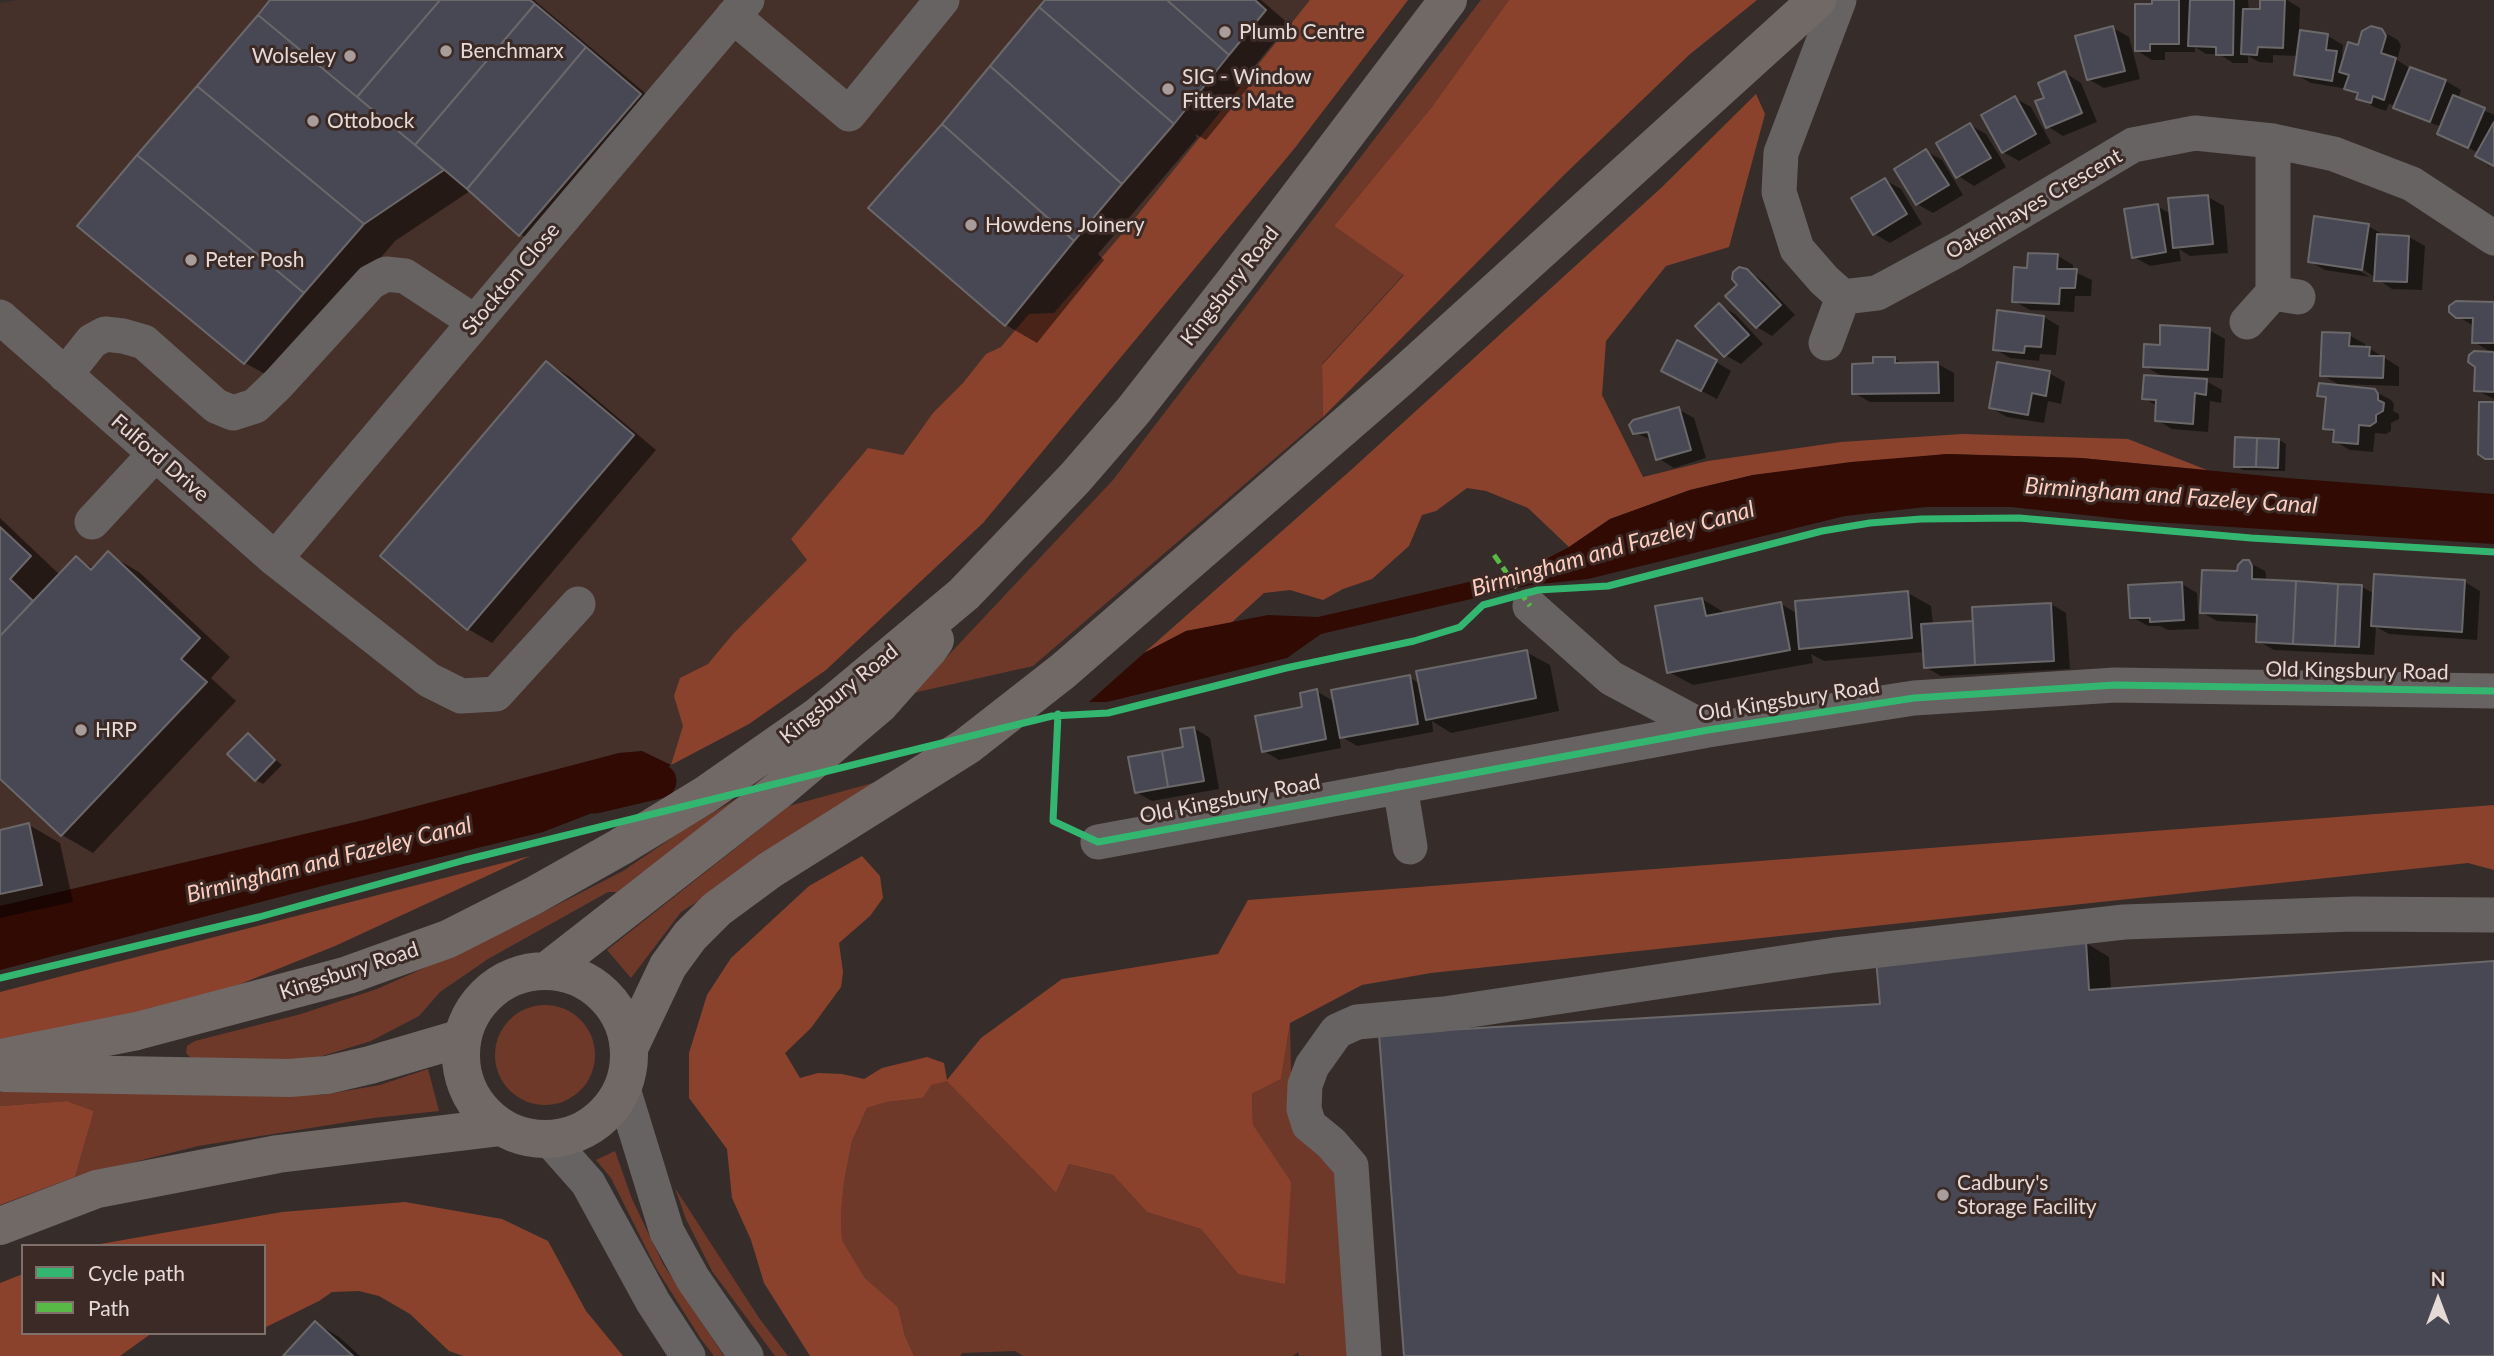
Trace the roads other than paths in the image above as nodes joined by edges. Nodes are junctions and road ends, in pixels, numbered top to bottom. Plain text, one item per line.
1 (942, 0) edge
2 (1448, 0) edge
3 (1817, 0) edge
4 (1839, 0) edge
5 (740, 8) edge
6 (2273, 141) junction
7 (2494, 239) edge
8 (1843, 297) junction
9 (475, 322) junction
10 (2247, 322) dead end
11 (5, 333) edge
12 (1825, 343) dead end
13 (65, 374) junction
14 (155, 454) junction
15 (92, 522) dead end
16 (275, 559) junction
17 (964, 594) junction
18 (578, 604) dead end
19 (1530, 607) dead end
20 (2494, 691) edge
21 (1708, 730) junction
22 (1401, 786) junction
23 (1098, 842) dead end
24 (1410, 847) dead end
25 (2494, 915) edge
26 (548, 970) junction
27 (462, 1038) junction
28 (630, 1046) junction
29 (0, 1058) edge
30 (0, 1073) edge
31 (623, 1089) junction
32 (501, 1127) junction
33 (549, 1139) junction
34 (0, 1226) edge
35 (688, 1356) edge
36 (746, 1356) edge
37 (1364, 1356) edge

1 - 5 street
2 - 17 highway, Kingsbury Road
3 - 28 highway
4 - 8 street
5 - 9 street, Stockton Close
6 - 7 street, Oakenhayes Crescent
6 - 8 street, Oakenhayes Crescent
6 - 10 street
8 - 12 street
9 - 13 street
9 - 16 street, Stockton Close
11 - 13 street, Fulford Drive
13 - 14 street, Fulford Drive
14 - 15 street
14 - 16 street, Fulford Drive
16 - 18 street, Fulford Drive
17 - 26 highway
17 - 29 highway, Kingsbury Road
19 - 21 street
20 - 21 street, Old Kingsbury Road
21 - 22 street, Old Kingsbury Road
22 - 23 street, Old Kingsbury Road
22 - 24 street
25 - 37 street
26 - 27 highway
26 - 28 highway
27 - 30 highway
27 - 32 highway
28 - 31 highway
31 - 33 highway
31 - 36 street
32 - 33 highway
32 - 34 highway
33 - 35 street

